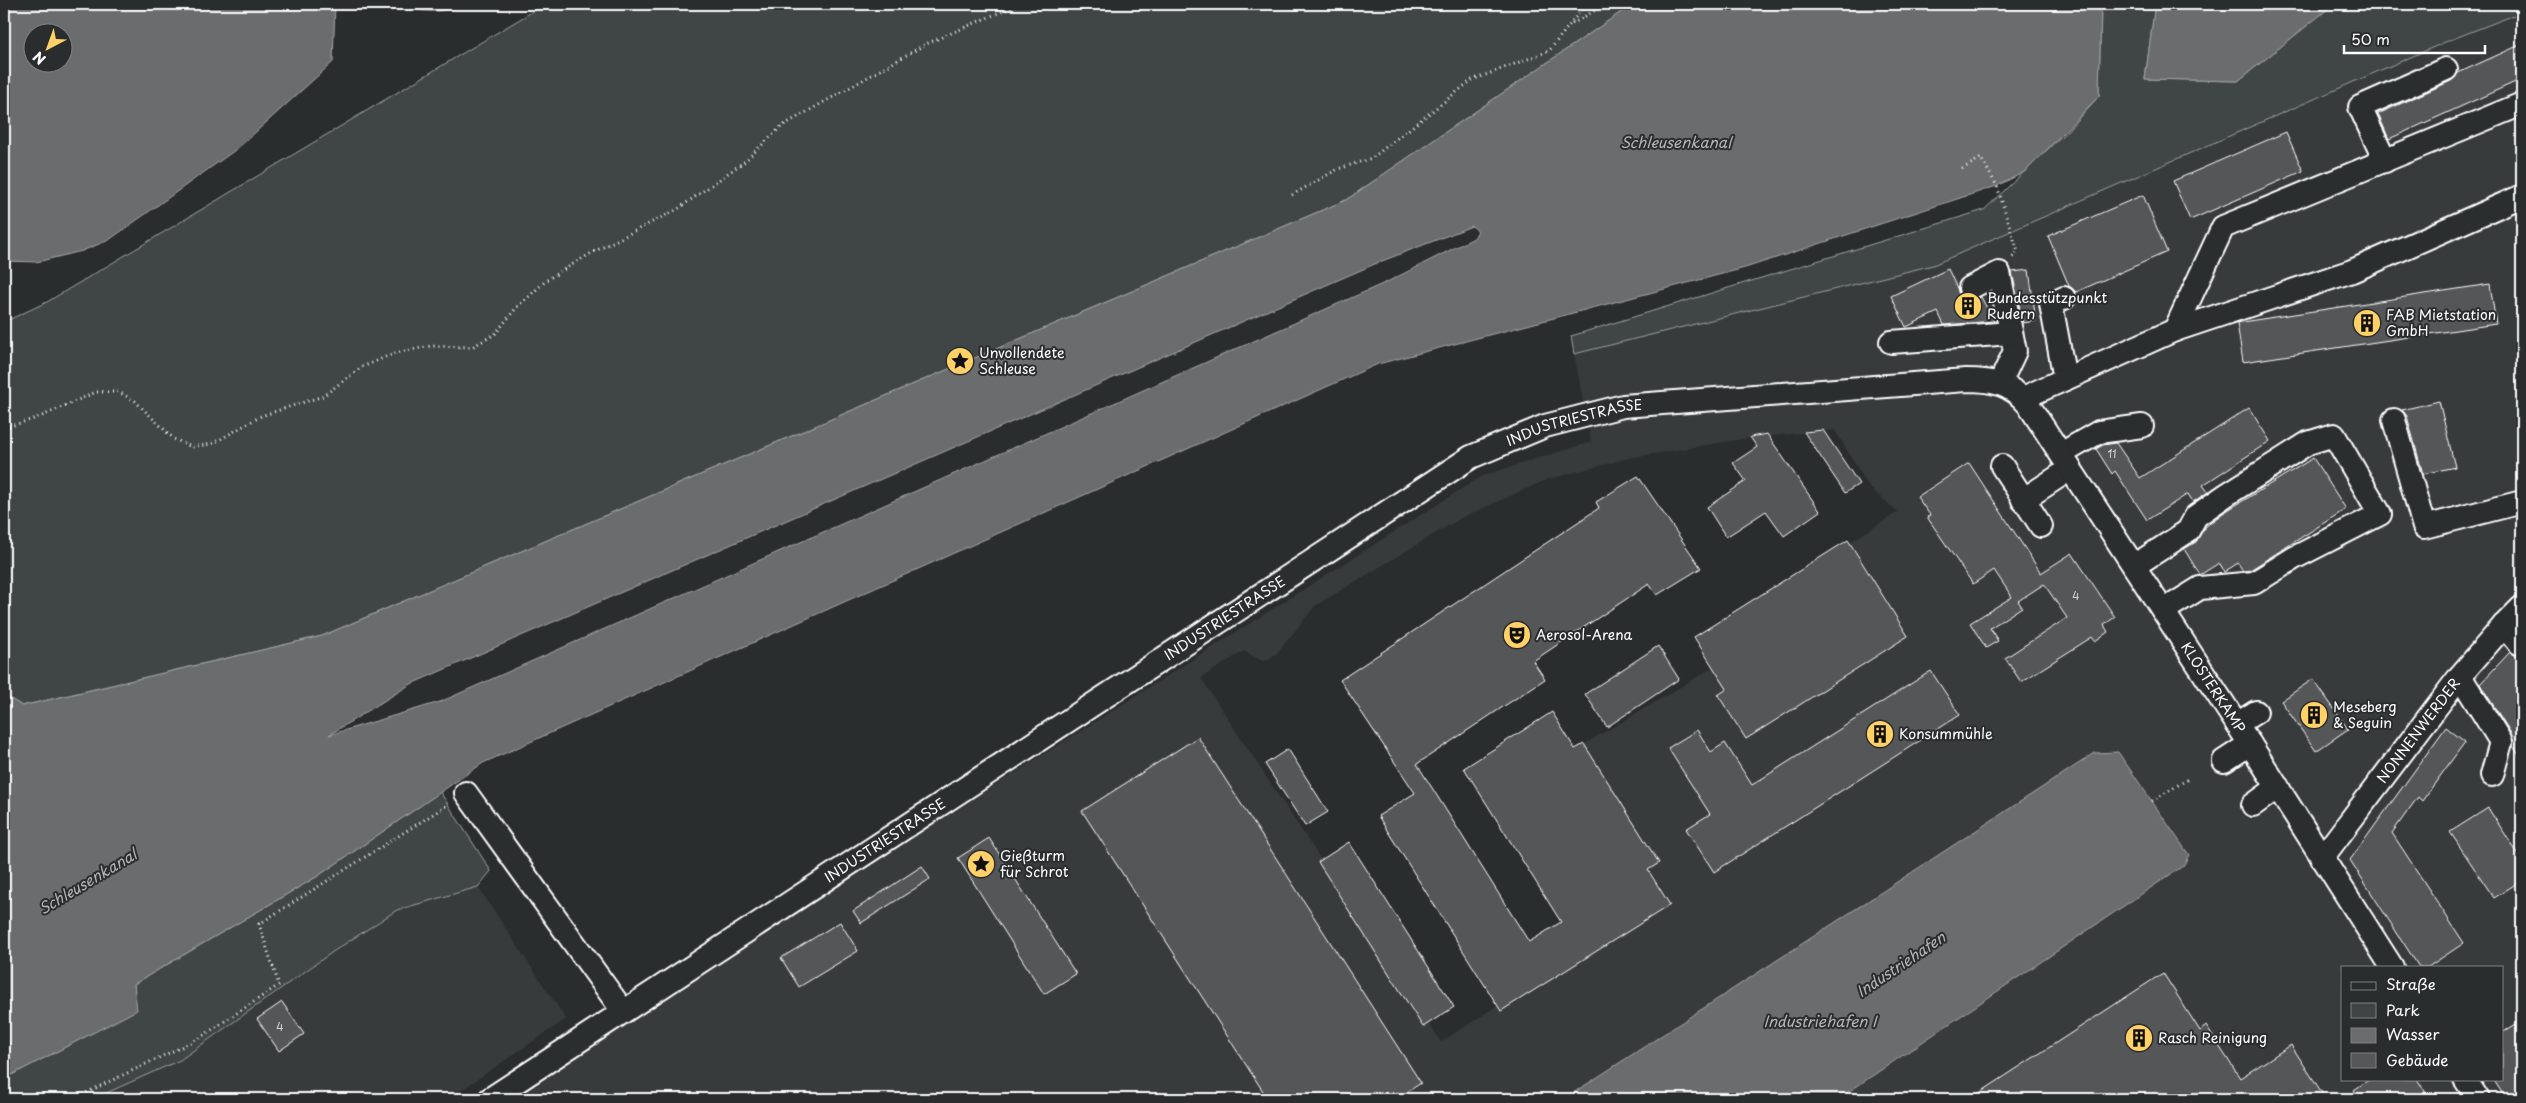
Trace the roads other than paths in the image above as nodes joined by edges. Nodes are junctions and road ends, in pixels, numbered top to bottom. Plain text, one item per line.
1 (2446, 69) dead end
2 (2522, 104) edge
3 (2385, 161) junction
4 (2522, 196) edge
5 (1970, 288) dead end
6 (2064, 298) dead end
7 (2175, 330) junction
8 (2011, 333) junction
9 (1891, 342) dead end
10 (2065, 379) junction
11 (2000, 382) junction
12 (2027, 404) junction
13 (2394, 420) dead end
14 (2142, 426) dead end
15 (2066, 462) junction
16 (2002, 466) dead end
17 (2023, 500) junction
18 (2522, 502) edge
19 (2040, 526) dead end
20 (2134, 566) junction
21 (2522, 607) edge
22 (2163, 611) junction
23 (2504, 625) junction
24 (2518, 643) dead end
25 (2460, 676) junction
26 (2256, 712) dead end
27 (2237, 724) junction
28 (2250, 744) junction
29 (2224, 760) dead end
30 (2492, 775) dead end
31 (2278, 787) junction
32 (466, 793) road end
33 (2253, 805) dead end
34 (2322, 858) junction
35 (2391, 966) edge
36 (622, 1011) junction
37 (2466, 1080) edge
38 (490, 1099) edge
39 (2478, 1099) edge

1 - 3 street
2 - 3 street
3 - 7 street
4 - 7 street
5 - 8 street
6 - 10 street
7 - 10 street
8 - 9 street
8 - 11 street
10 - 12 street
11 - 12 street
11 - 36 street, INDUSTRIESTRASSE
12 - 15 street, KLOSTERKAMP
13 - 18 street
14 - 15 street
15 - 17 street
15 - 20 street, KLOSTERKAMP
16 - 17 street
17 - 19 street
20 - 22 street, KLOSTERKAMP
20 - 22 street
21 - 23 street, NONNENWERDER
22 - 27 street, KLOSTERKAMP
23 - 24 street
23 - 25 street, NONNENWERDER
25 - 30 street
25 - 34 street, NONNENWERDER
26 - 27 street
27 - 28 street, KLOSTERKAMP
28 - 29 street
28 - 31 street, KLOSTERKAMP
31 - 33 street
31 - 34 street, KLOSTERKAMP
32 - 36 street
34 - 35 street, KLOSTERKAMP
36 - 38 street, INDUSTRIESTRASSE
37 - 39 street

